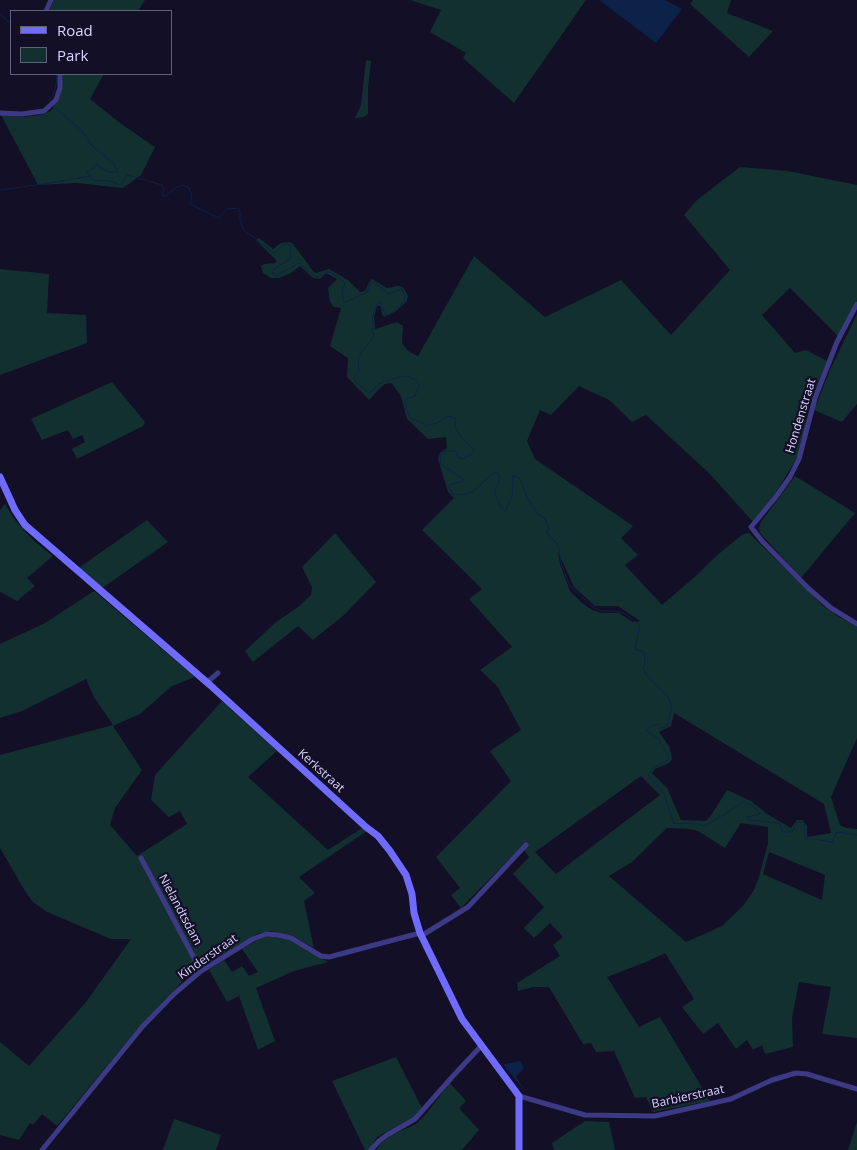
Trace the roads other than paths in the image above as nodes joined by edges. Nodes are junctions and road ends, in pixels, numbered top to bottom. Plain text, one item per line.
1 (60, 75) edge
2 (0, 113) edge
3 (857, 304) edge
4 (0, 477) edge
5 (857, 624) edge
6 (218, 673) dead end
7 (206, 682) junction
8 (526, 845) dead end
9 (141, 858) dead end
10 (420, 935) junction
11 (201, 971) junction
12 (482, 1045) junction
13 (857, 1089) edge
14 (520, 1096) junction
15 (42, 1150) edge
16 (371, 1150) edge
17 (520, 1150) edge

1 - 2 street
3 - 5 street, Hondenstraat
4 - 7 street, Kerkstraat
6 - 7 street
7 - 10 street, Kerkstraat
8 - 10 street, Kinderstraat
9 - 11 street, Nielandtsdam
10 - 11 street, Kinderstraat
10 - 12 street, Kerkstraat
11 - 15 street, Kinderstraat
12 - 14 street, Kerkstraat
12 - 16 street
13 - 14 street, Barbierstraat
14 - 17 street

